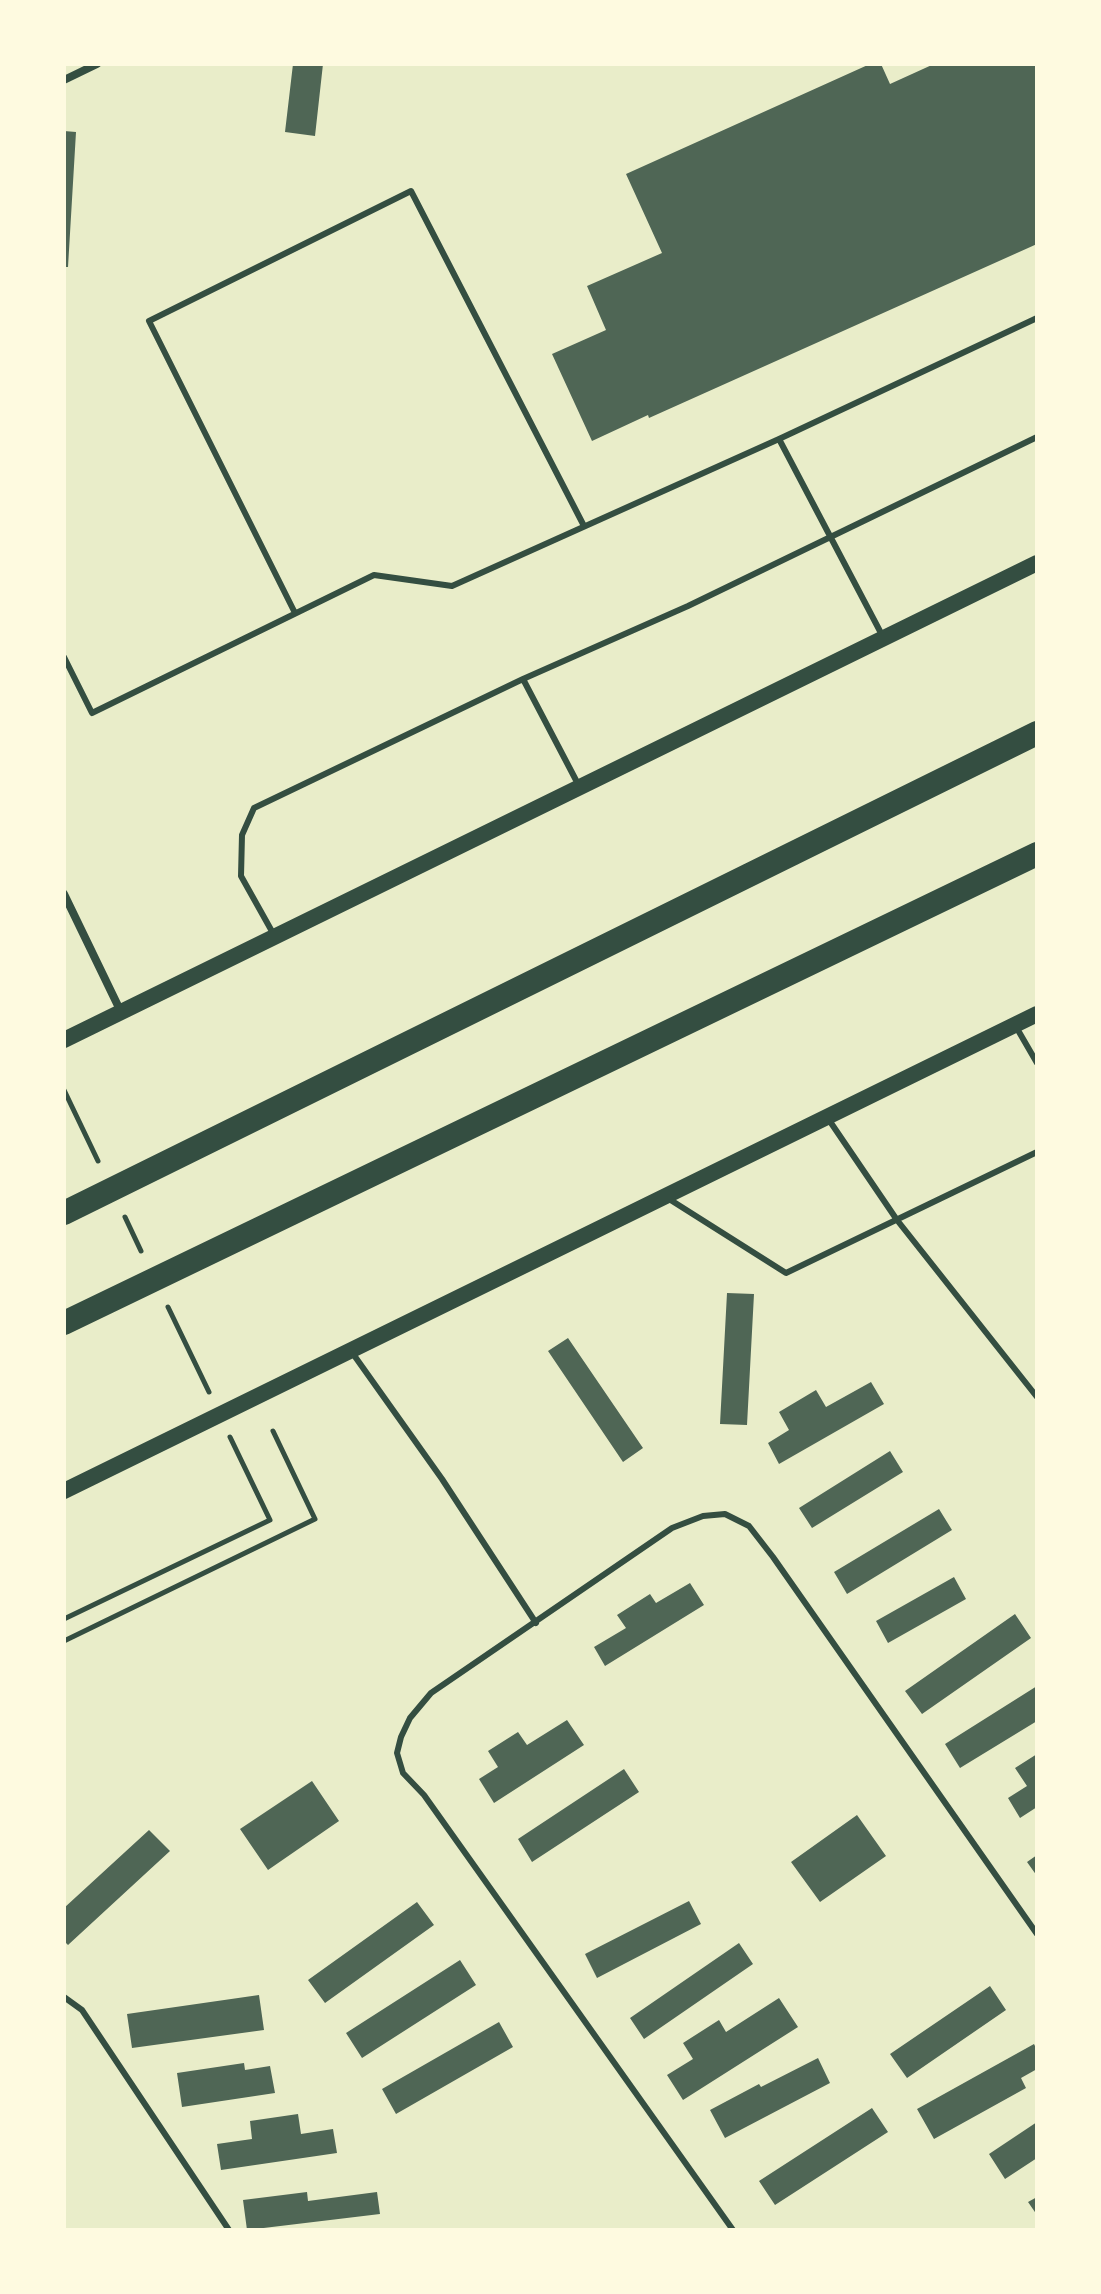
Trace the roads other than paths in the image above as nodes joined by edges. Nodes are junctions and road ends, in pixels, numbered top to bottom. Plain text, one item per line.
1 (97, 64) edge
2 (64, 80) edge
3 (1037, 318) edge
4 (1037, 437) edge
5 (779, 439) junction
6 (584, 526) junction
7 (829, 536) junction
8 (1037, 563) edge
9 (295, 613) junction
10 (883, 639) junction
11 (64, 657) edge
12 (523, 679) junction
13 (1037, 733) edge
14 (579, 787) junction
15 (1037, 854) edge
16 (64, 894) edge
17 (275, 937) junction
18 (121, 1012) junction
19 (1037, 1014) edge
20 (1015, 1025) junction
21 (64, 1040) edge
22 (1037, 1063) edge
23 (827, 1117) junction
24 (1037, 1152) edge
25 (665, 1196) junction
26 (64, 1213) edge
27 (897, 1220) junction
28 (64, 1323) edge
29 (351, 1351) junction
30 (1037, 1397) edge
31 (64, 1491) edge
32 (536, 1623) junction
33 (1037, 1934) edge
34 (64, 1997) edge
35 (229, 2230) edge
36 (733, 2230) edge

1 - 2 street
3 - 5 lane
4 - 7 lane
5 - 6 lane
5 - 7 lane
6 - 9 lane
6 - 9 lane
7 - 10 lane
7 - 12 lane
8 - 10 main road
9 - 11 lane
10 - 14 main road
12 - 14 lane
12 - 17 lane
13 - 26 highway
14 - 17 main road
15 - 28 highway
16 - 18 street
17 - 18 main road
18 - 21 main road
19 - 20 main road
20 - 22 lane
20 - 23 main road
23 - 25 main road
23 - 27 lane
24 - 27 lane
25 - 27 lane
25 - 29 main road
27 - 30 lane
29 - 31 main road
29 - 32 lane
32 - 33 lane
32 - 36 lane
34 - 35 lane

